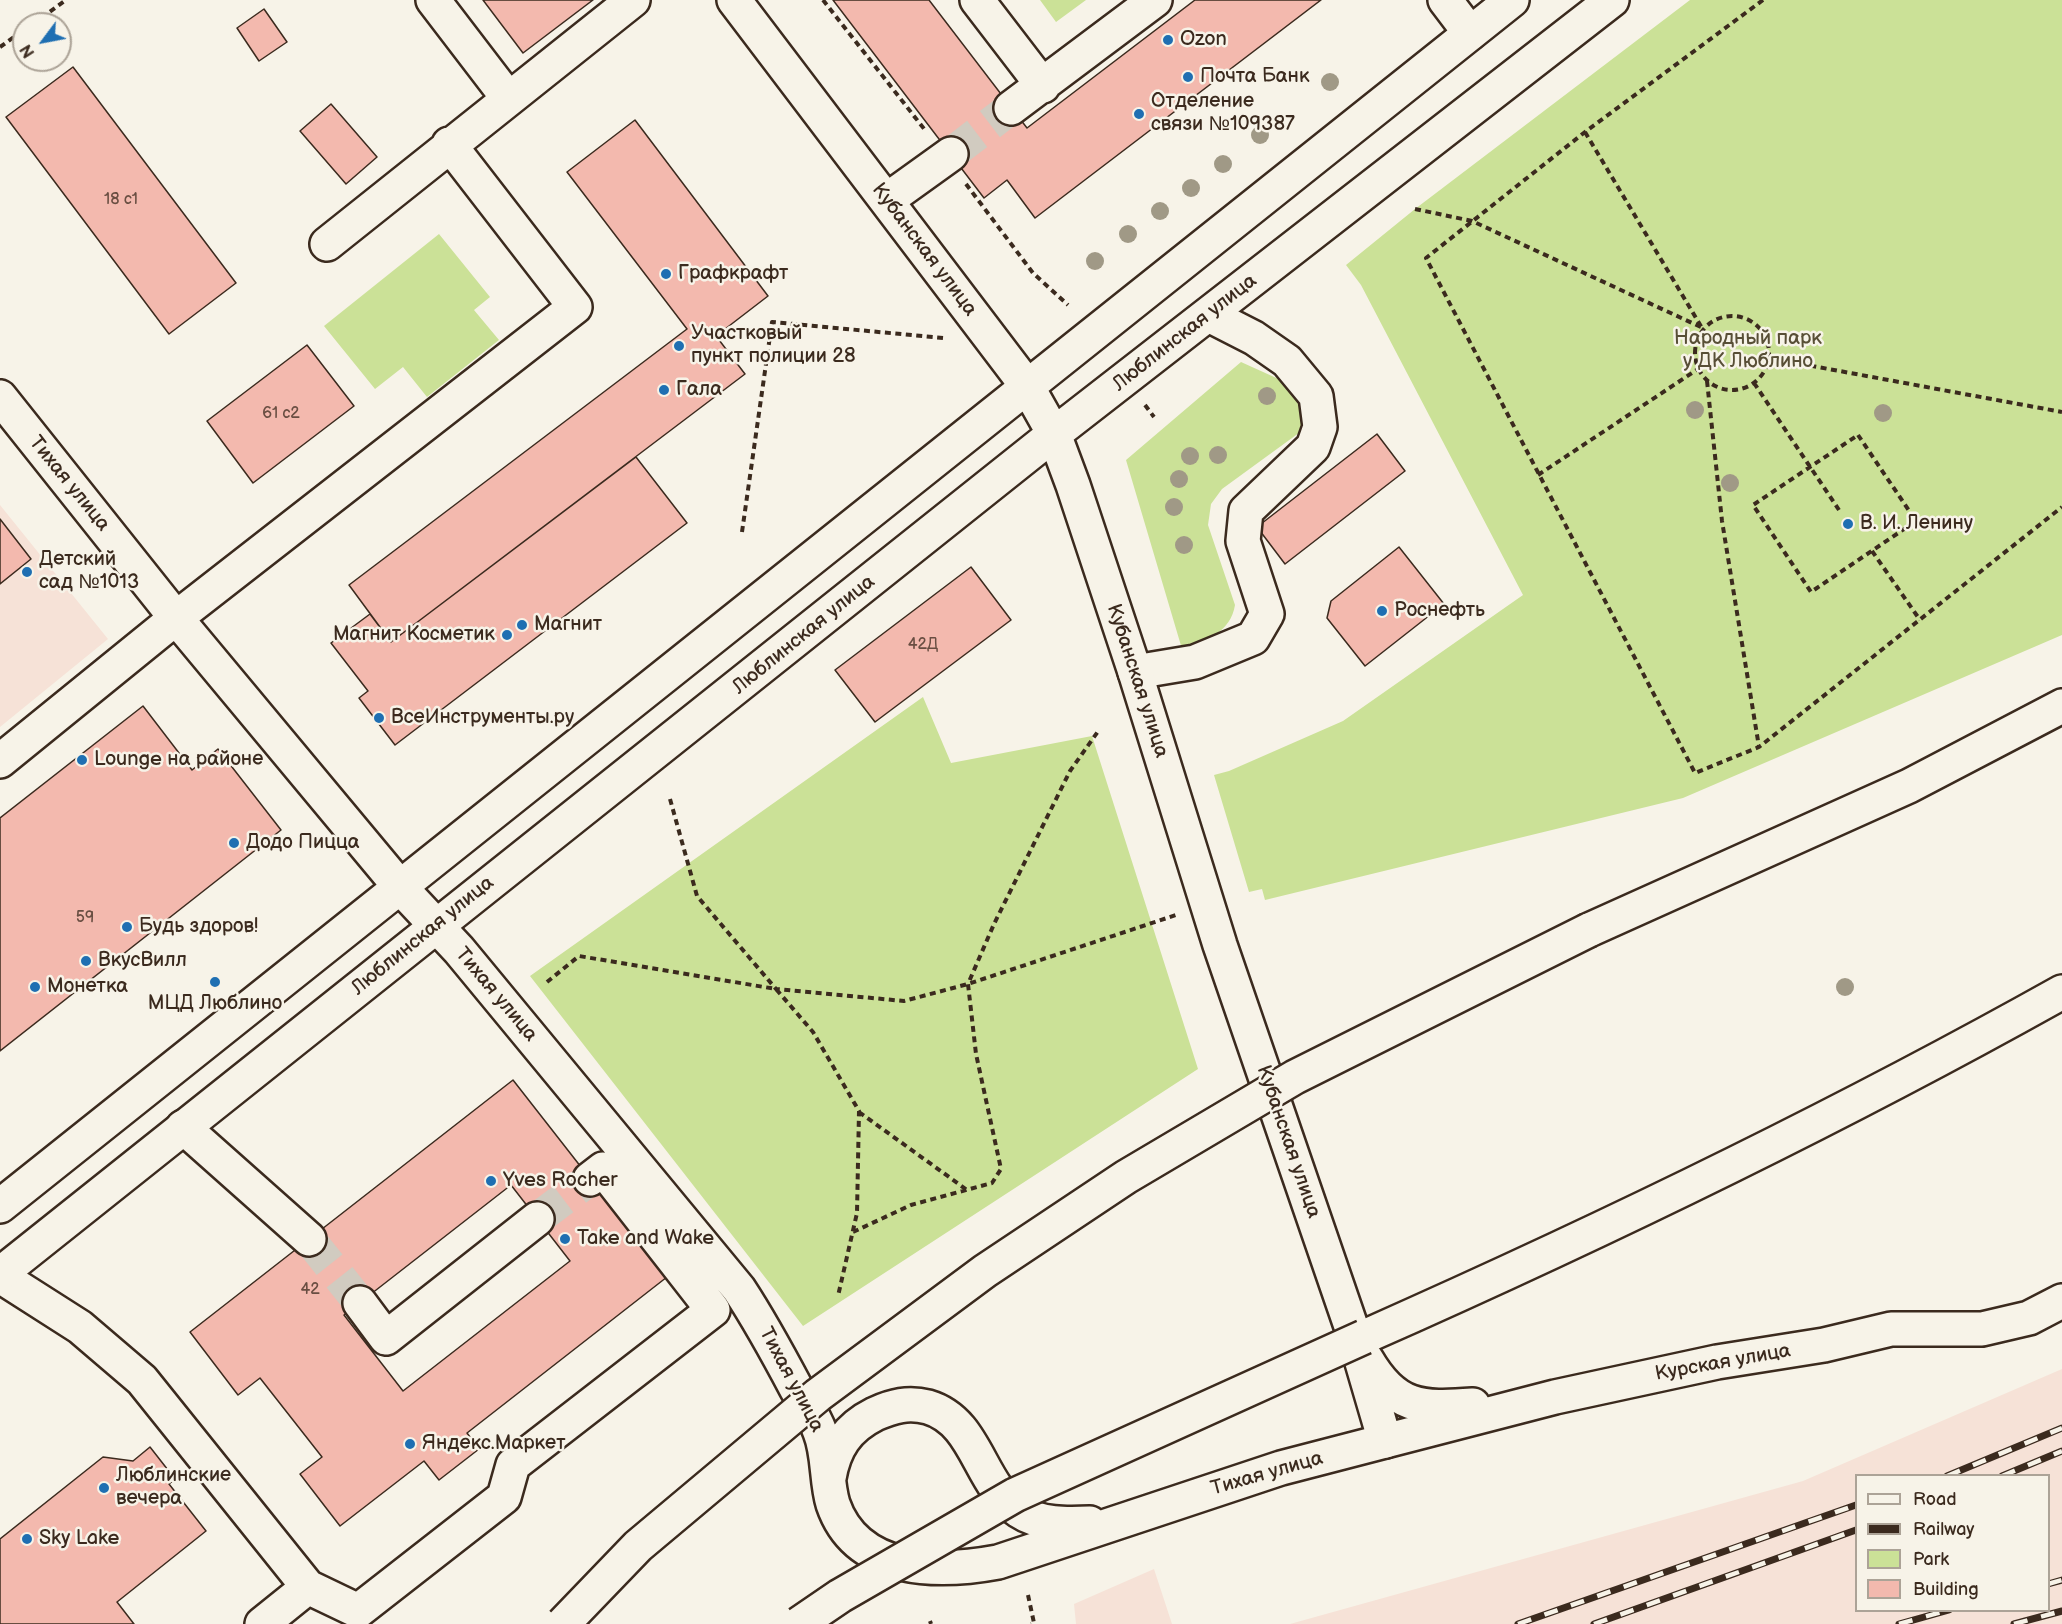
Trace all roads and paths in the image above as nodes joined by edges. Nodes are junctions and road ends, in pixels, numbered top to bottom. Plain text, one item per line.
1 (66, 0) edge
2 (433, 0) edge
3 (633, 0) edge
4 (734, 0) edge
5 (977, 0) edge
6 (1155, 0) edge
7 (1444, 0) edge
8 (1512, 0) edge
9 (1612, 0) edge
10 (1763, 0) edge
11 (50, 12) edge
12 (1470, 33) junction
13 (1043, 86) junction
14 (507, 98) junction
15 (1011, 108) tunnel mouth
16 (1585, 132) junction
17 (450, 144) junction
18 (951, 154) tunnel mouth
19 (888, 200) junction
20 (1415, 209) dead end
21 (1472, 221) junction
22 (327, 244) dead end
23 (1209, 315) junction
24 (1703, 328) junction
25 (943, 338) dead end
26 (1769, 358) junction
27 (1698, 369) junction
28 (1707, 381) junction
29 (1754, 383) junction
30 (1027, 386) junction
31 (0, 397) edge
32 (1145, 405) dead end
33 (2062, 412) edge
34 (1154, 417) dead end
35 (1054, 434) junction
36 (1810, 467) junction
37 (1538, 476) junction
38 (2062, 507) edge
39 (1839, 510) dead end
40 (742, 532) dead end
41 (1872, 551) junction
42 (176, 618) junction
43 (1920, 620) junction
44 (1135, 672) junction
45 (2062, 706) edge
46 (1099, 730) dead end
47 (1759, 747) junction
48 (0, 761) edge
49 (670, 799) dead end
50 (400, 887) junction
51 (1180, 914) dead end
52 (435, 925) junction
53 (547, 982) dead end
54 (968, 984) junction
55 (776, 988) junction
56 (2062, 992) edge
57 (859, 1111) junction
58 (183, 1127) junction
59 (590, 1179) tunnel mouth
60 (968, 1191) junction
61 (0, 1206) edge
62 (537, 1219) tunnel mouth
63 (853, 1233) junction
64 (309, 1239) tunnel mouth
65 (0, 1275) edge
66 (838, 1296) dead end
67 (2062, 1301) edge
68 (360, 1304) tunnel mouth
69 (1354, 1335) junction
70 (1555, 1397) junction
71 (1385, 1441) junction
72 (829, 1482) junction
73 (1115, 1521) junction
74 (308, 1587) junction
75 (1028, 1595) dead end
76 (262, 1624) edge
77 (563, 1624) edge
78 (798, 1624) edge
79 (1032, 1624) edge

1 - 11 path
2 - 14 main road
3 - 14 main road
4 - 19 main road, Кубанская улица
5 - 13 main road
6 - 13 main road
7 - 12 main road
8 - 12 main road
9 - 23 main road, Люблинская улица
10 - 16 path
12 - 30 main road
13 - 15 main road
14 - 17 main road
16 - 21 path
16 - 24 path
17 - 22 main road
17 - 42 main road
18 - 19 main road
19 - 30 main road, Кубанская улица
20 - 21 path
21 - 24 path
21 - 37 path
23 - 35 main road, Люблинская улица
23 - 44 main road
24 - 26 path
24 - 27 path
25 - 40 path
26 - 29 path
26 - 33 path
27 - 28 path
27 - 37 path
28 - 29 path
28 - 47 path
29 - 36 path
30 - 35 main road, Кубанская улица
30 - 50 main road
31 - 42 main road, Тихая улица
32 - 34 path
35 - 44 main road, Кубанская улица
35 - 52 main road, Люблинская улица
36 - 39 path
36 - 41 path
36 - 41 path
37 - 47 path
38 - 43 path
41 - 43 path
42 - 48 main road
42 - 50 main road, Тихая улица
43 - 47 path
44 - 69 main road, Кубанская улица
45 - 77 main road, bridge
46 - 54 path
49 - 55 path
50 - 52 main road, Тихая улица
50 - 61 main road
51 - 54 path
52 - 58 main road, Люблинская улица
52 - 72 main road, Тихая улица
53 - 55 path
54 - 55 path
54 - 60 path
55 - 57 path
56 - 78 main road, bridge
57 - 60 path
57 - 63 path
58 - 64 main road
58 - 65 main road, Люблинская улица
59 - 74 main road
60 - 63 path
62 - 68 main road
63 - 66 path
65 - 74 main road
67 - 70 main road, Курская улица
69 - 70 main road
69 - 71 main road, Кубанская улица
70 - 71 main road, Курская улица
71 - 73 main road, Тихая улица
72 - 73 main road, Тихая улица
72 - 73 main road, Тихая улица
74 - 76 main road
75 - 79 path

